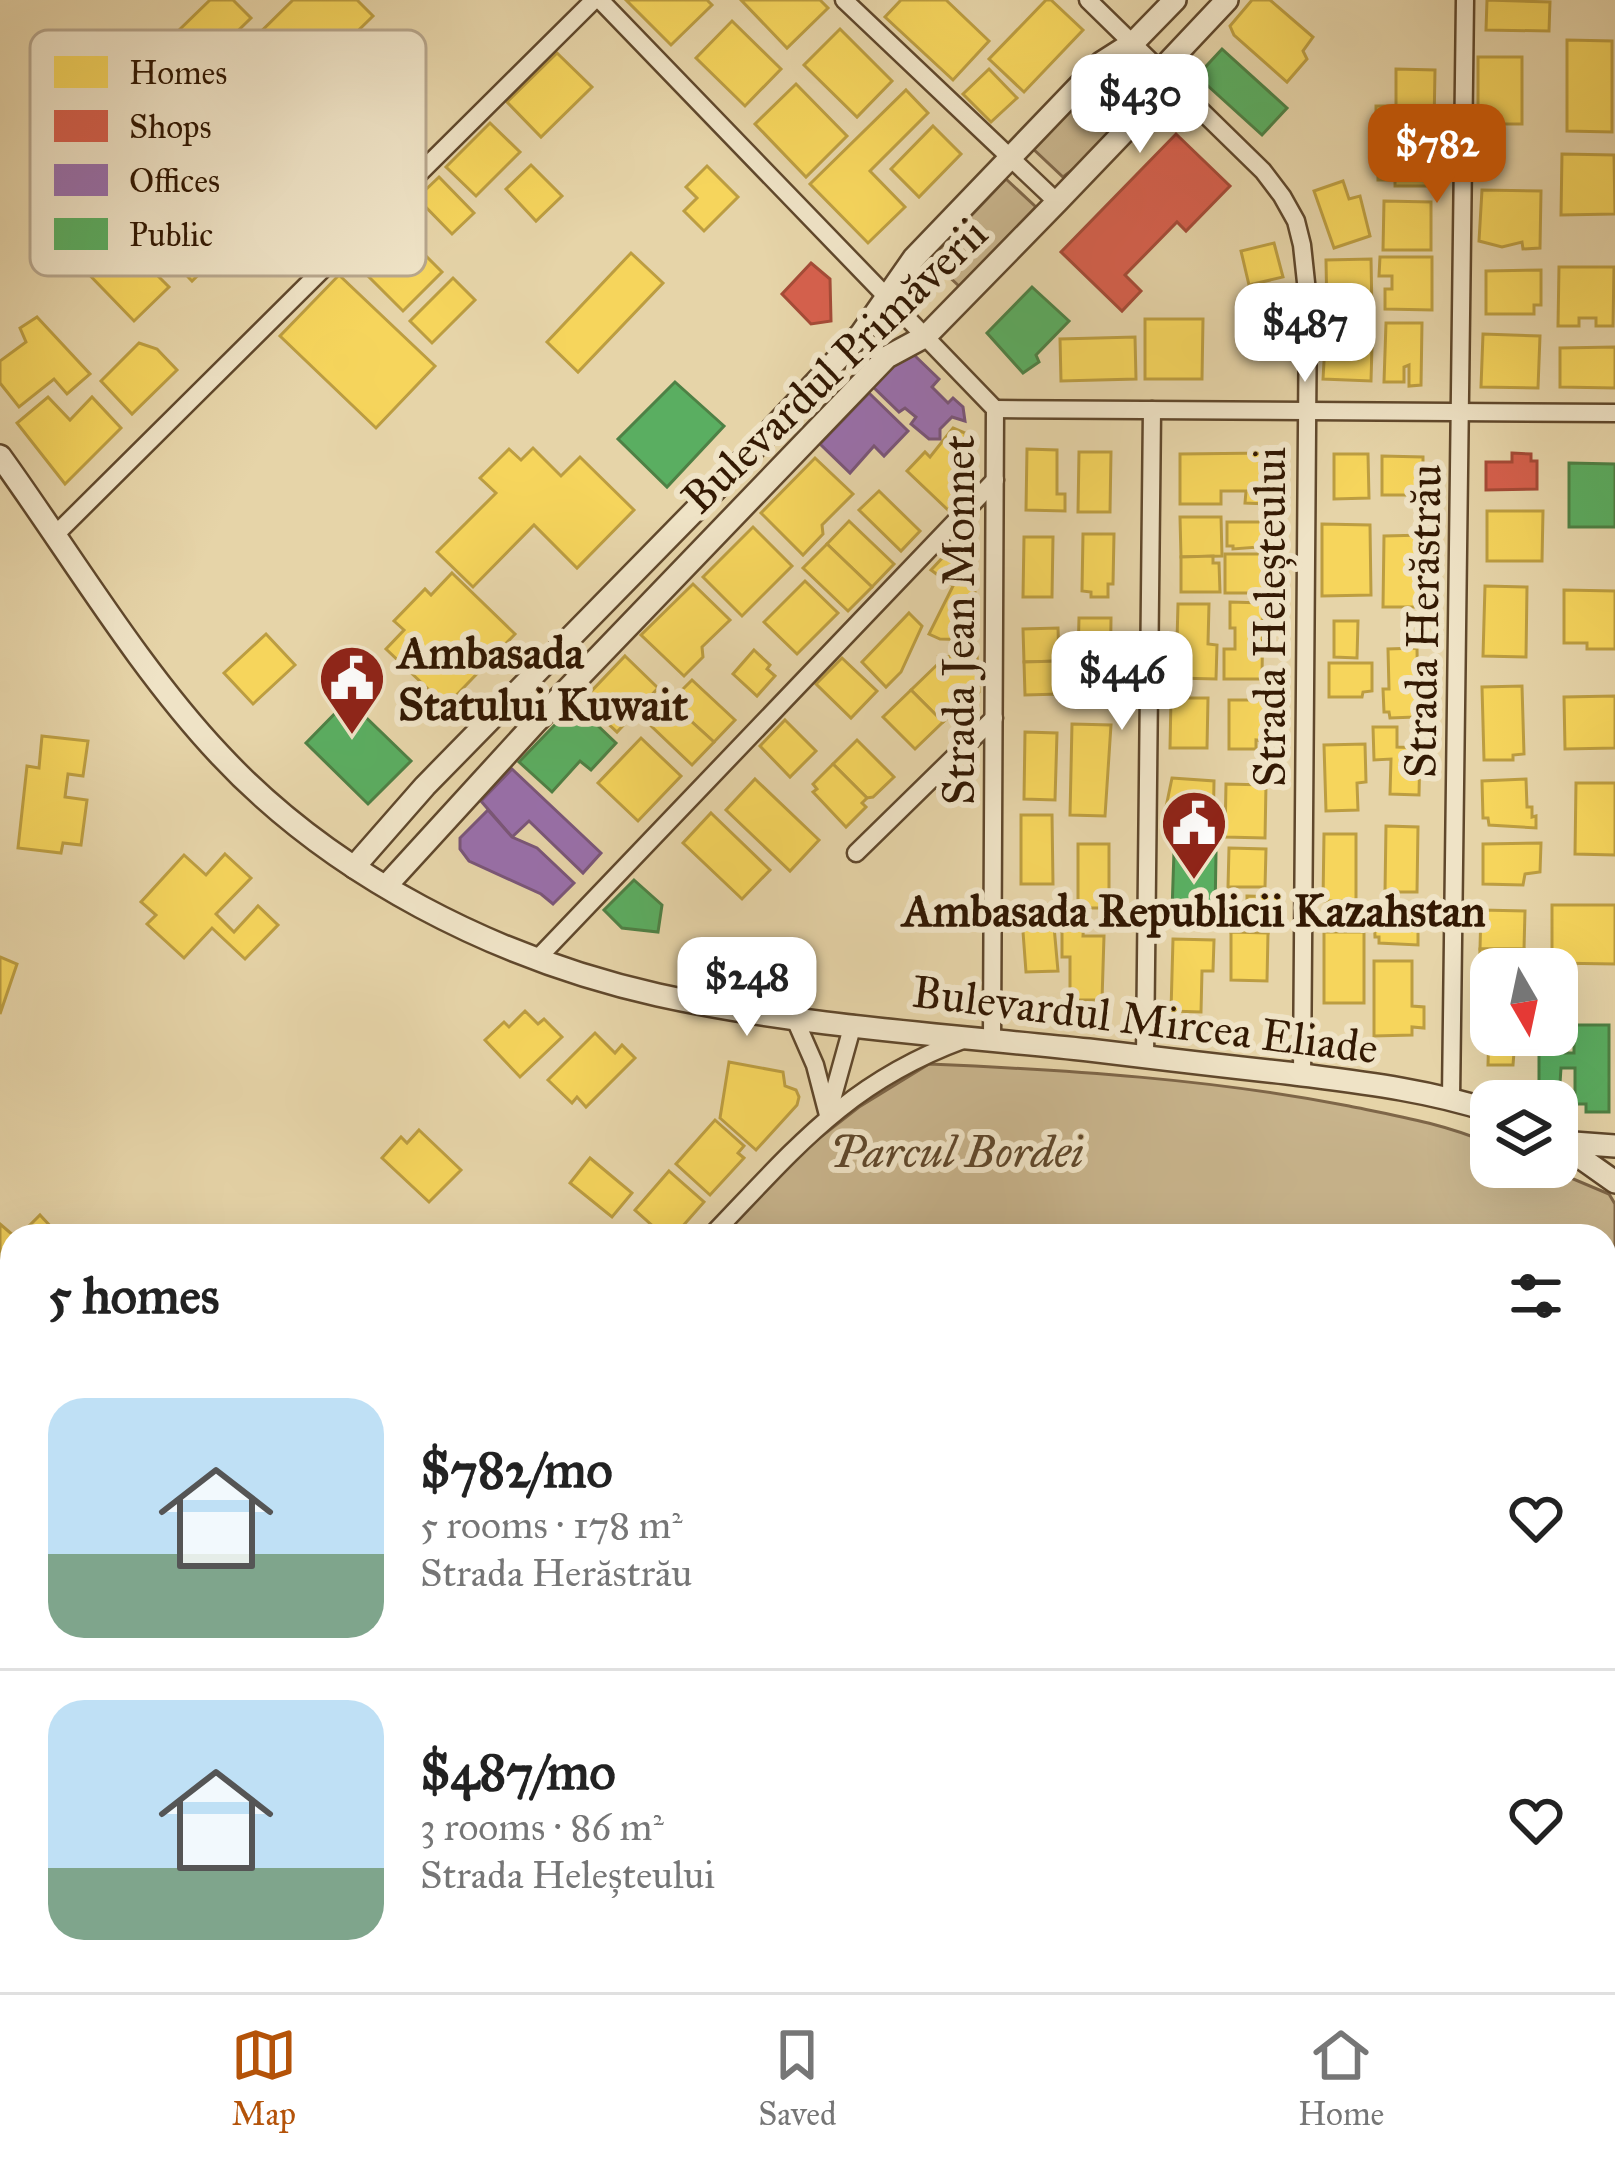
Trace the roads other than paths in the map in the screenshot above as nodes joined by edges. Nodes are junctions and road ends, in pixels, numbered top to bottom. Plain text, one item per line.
1 (597, 0) edge
2 (844, 0) edge
3 (1088, 0) edge
4 (1175, 0) edge
5 (1227, 0) edge
6 (1465, 0) edge
7 (1133, 42) junction
8 (1162, 69) junction
9 (1010, 159) junction
10 (426, 169) edge
11 (1058, 202) junction
12 (317, 276) edge
13 (886, 295) junction
14 (926, 336) junction
15 (995, 409) junction
16 (1152, 410) junction
17 (1306, 411) junction
18 (1461, 412) junction
19 (1615, 413) edge
20 (0, 456) edge
21 (995, 480) junction
22 (56, 534) junction
23 (994, 718) junction
24 (856, 853) dead end
25 (354, 867) junction
26 (386, 886) junction
27 (538, 958) junction
28 (794, 1017) junction
29 (853, 1024) junction
30 (981, 1039) junction
31 (1145, 1057) junction
32 (1302, 1075) junction
33 (1451, 1098) junction
34 (1470, 1104) edge
35 (828, 1115) junction
36 (1578, 1143) edge
37 (1615, 1146) edge
38 (1578, 1156) edge
39 (1615, 1181) edge
40 (723, 1224) edge

1 - 10 street
1 - 13 street, Strada Jean Monnet
2 - 9 street
3 - 7 street, Strada Heleșteului
4 - 7 street, Bulevardul Primăverii
5 - 8 street, Bulevardul Primăverii
6 - 18 street, Strada Herăstrău
7 - 8 street, Strada Heleșteului
7 - 9 street, Bulevardul Primăverii
8 - 11 street, Bulevardul Primăverii
8 - 17 street, Strada Heleșteului
9 - 11 street
9 - 13 street, Bulevardul Primăverii
11 - 14 street, Bulevardul Primăverii
12 - 22 street
13 - 14 street, Strada Jean Monnet
13 - 25 street, Bulevardul Primăverii
14 - 15 street, Strada Jean Monnet
14 - 26 street, Bulevardul Primăverii
15 - 16 street
15 - 21 street, Strada Jean Monnet
16 - 17 street
16 - 31 street
17 - 18 street
17 - 32 street, Strada Heleșteului
18 - 19 street
18 - 33 street, Strada Herăstrău
20 - 22 street, Bulevardul Mircea Eliade
21 - 23 street, Strada Jean Monnet
21 - 27 street
22 - 25 street, Bulevardul Mircea Eliade
23 - 24 street
23 - 30 street, Strada Jean Monnet
25 - 26 street, Bulevardul Mircea Eliade
26 - 27 street, Bulevardul Mircea Eliade
27 - 28 street, Bulevardul Mircea Eliade
28 - 29 street, Bulevardul Mircea Eliade
28 - 35 street
29 - 30 street, Bulevardul Mircea Eliade
29 - 35 street
30 - 31 street, Bulevardul Mircea Eliade
30 - 35 street
31 - 32 street, Bulevardul Mircea Eliade
32 - 33 street, Bulevardul Mircea Eliade
33 - 34 street, Bulevardul Mircea Eliade
35 - 40 street
36 - 37 street
38 - 39 street

